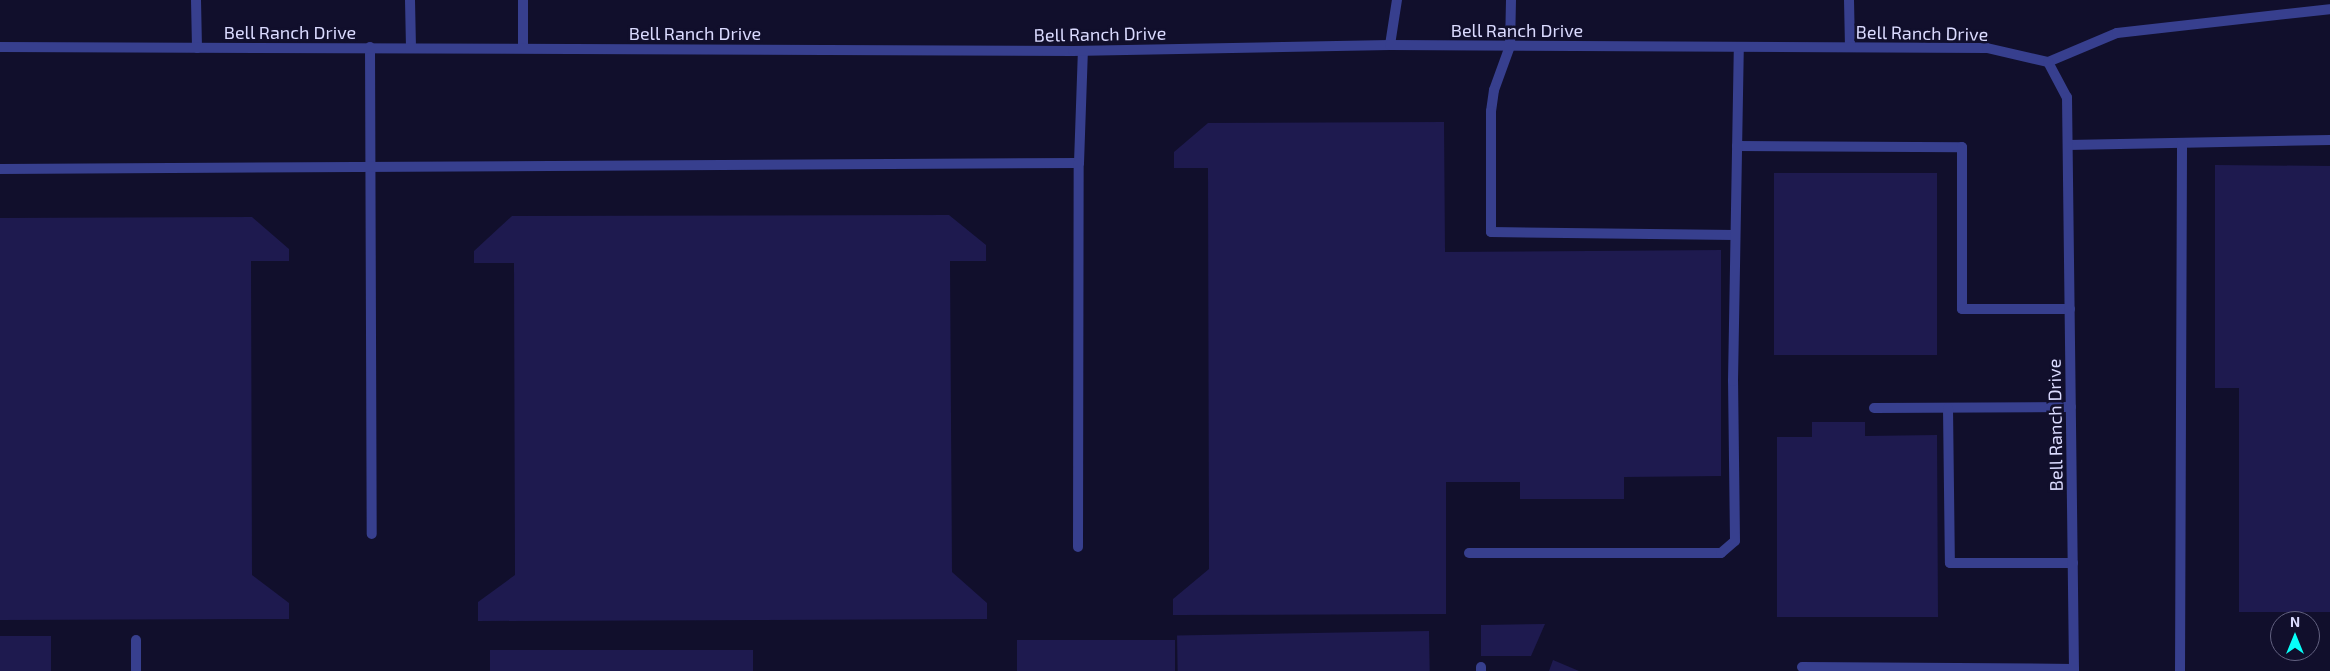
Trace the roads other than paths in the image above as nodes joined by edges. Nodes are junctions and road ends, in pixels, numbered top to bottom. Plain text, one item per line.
1 (196, 0) edge
2 (410, 0) edge
3 (523, 0) edge
4 (1397, 0) edge
5 (1511, 0) edge
6 (1849, 0) edge
7 (2330, 9) edge
8 (1390, 45) junction
9 (1510, 46) junction
10 (0, 47) edge
11 (370, 47) junction
12 (1739, 47) junction
13 (1850, 47) junction
14 (197, 48) junction
15 (411, 48) junction
16 (523, 48) junction
17 (1083, 51) junction
18 (2048, 62) junction
19 (2330, 140) edge
20 (2182, 143) junction
21 (2068, 145) junction
22 (1737, 146) junction
23 (1080, 163) junction
24 (370, 167) junction
25 (0, 169) edge
26 (1735, 235) junction
27 (2070, 309) junction
28 (1874, 408) dead end
29 (1948, 408) junction
30 (2071, 408) junction
31 (372, 534) dead end
32 (1078, 547) dead end
33 (1469, 554) dead end
34 (2073, 563) junction
35 (136, 640) dead end
36 (1802, 666) dead end
37 (2074, 670) edge
38 (136, 671) edge
39 (2180, 671) edge

1 - 14 street
2 - 15 street
3 - 16 street
4 - 8 street
5 - 9 street
6 - 13 street
7 - 18 street
8 - 9 street, Bell Ranch Drive
8 - 17 street, Bell Ranch Drive
9 - 12 street, Bell Ranch Drive
9 - 26 street
10 - 14 street, Bell Ranch Drive
11 - 14 street, Bell Ranch Drive
11 - 15 street, Bell Ranch Drive
11 - 24 street
12 - 13 street, Bell Ranch Drive
12 - 22 street
13 - 18 street, Bell Ranch Drive
15 - 16 street, Bell Ranch Drive
16 - 17 street, Bell Ranch Drive
17 - 23 street
18 - 21 street, Bell Ranch Drive
19 - 20 street
20 - 21 street
20 - 39 street
21 - 27 street, Bell Ranch Drive
22 - 26 street
22 - 27 street
23 - 24 street
23 - 32 street
24 - 25 street
24 - 31 street
26 - 33 street
27 - 30 street, Bell Ranch Drive
28 - 29 street
29 - 30 street
29 - 34 street
30 - 34 street, Bell Ranch Drive
34 - 37 street, Bell Ranch Drive
35 - 38 street
36 - 37 street

